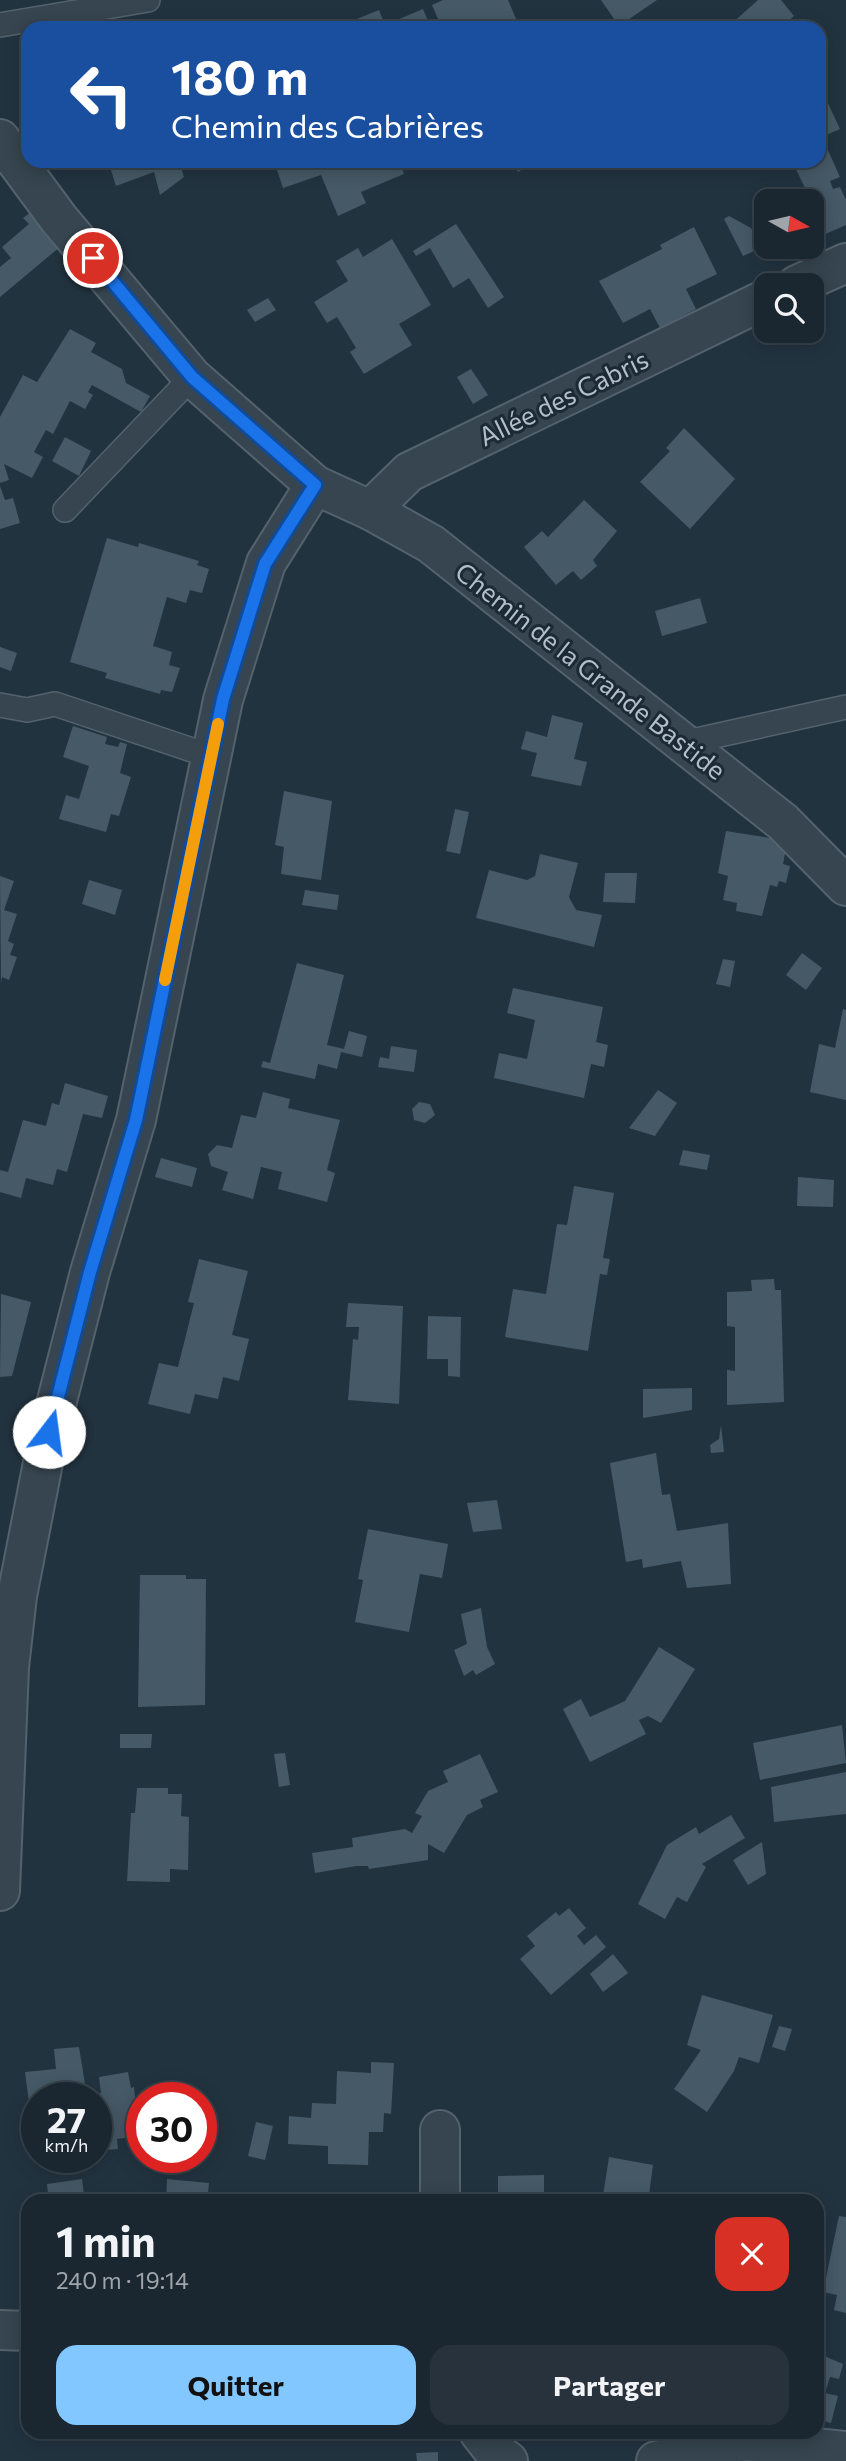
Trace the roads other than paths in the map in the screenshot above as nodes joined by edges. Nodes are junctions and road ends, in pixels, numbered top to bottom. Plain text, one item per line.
1 (148, 0) edge
2 (21, 21) edge
3 (24, 21) edge
4 (0, 25) edge
5 (1, 143) edge
6 (846, 263) edge
7 (824, 273) edge
8 (754, 305) edge
9 (192, 377) junction
10 (315, 485) junction
11 (65, 510) dead end
12 (370, 510) junction
13 (0, 705) edge
14 (846, 707) edge
15 (683, 743) junction
16 (210, 756) junction
17 (846, 886) edge
18 (0, 1891) edge
19 (440, 2130) dead end
20 (440, 2194) edge
21 (0, 2330) edge
22 (21, 2331) edge
23 (484, 2439) edge
24 (846, 2451) edge
25 (508, 2461) edge
26 (656, 2461) edge

1 - 3 lane
2 - 4 lane
5 - 9 street, Chemin de la Grande Bastide
6 - 7 street
8 - 12 street, Allée des Cabris
9 - 10 street, Chemin de la Grande Bastide
9 - 11 lane
10 - 12 street, Chemin de la Grande Bastide
10 - 16 street
12 - 15 street, Chemin de la Grande Bastide
13 - 16 lane
14 - 15 lane
15 - 17 street, Chemin de la Grande Bastide
16 - 18 street
19 - 20 street
21 - 22 street
23 - 25 street
24 - 26 street

